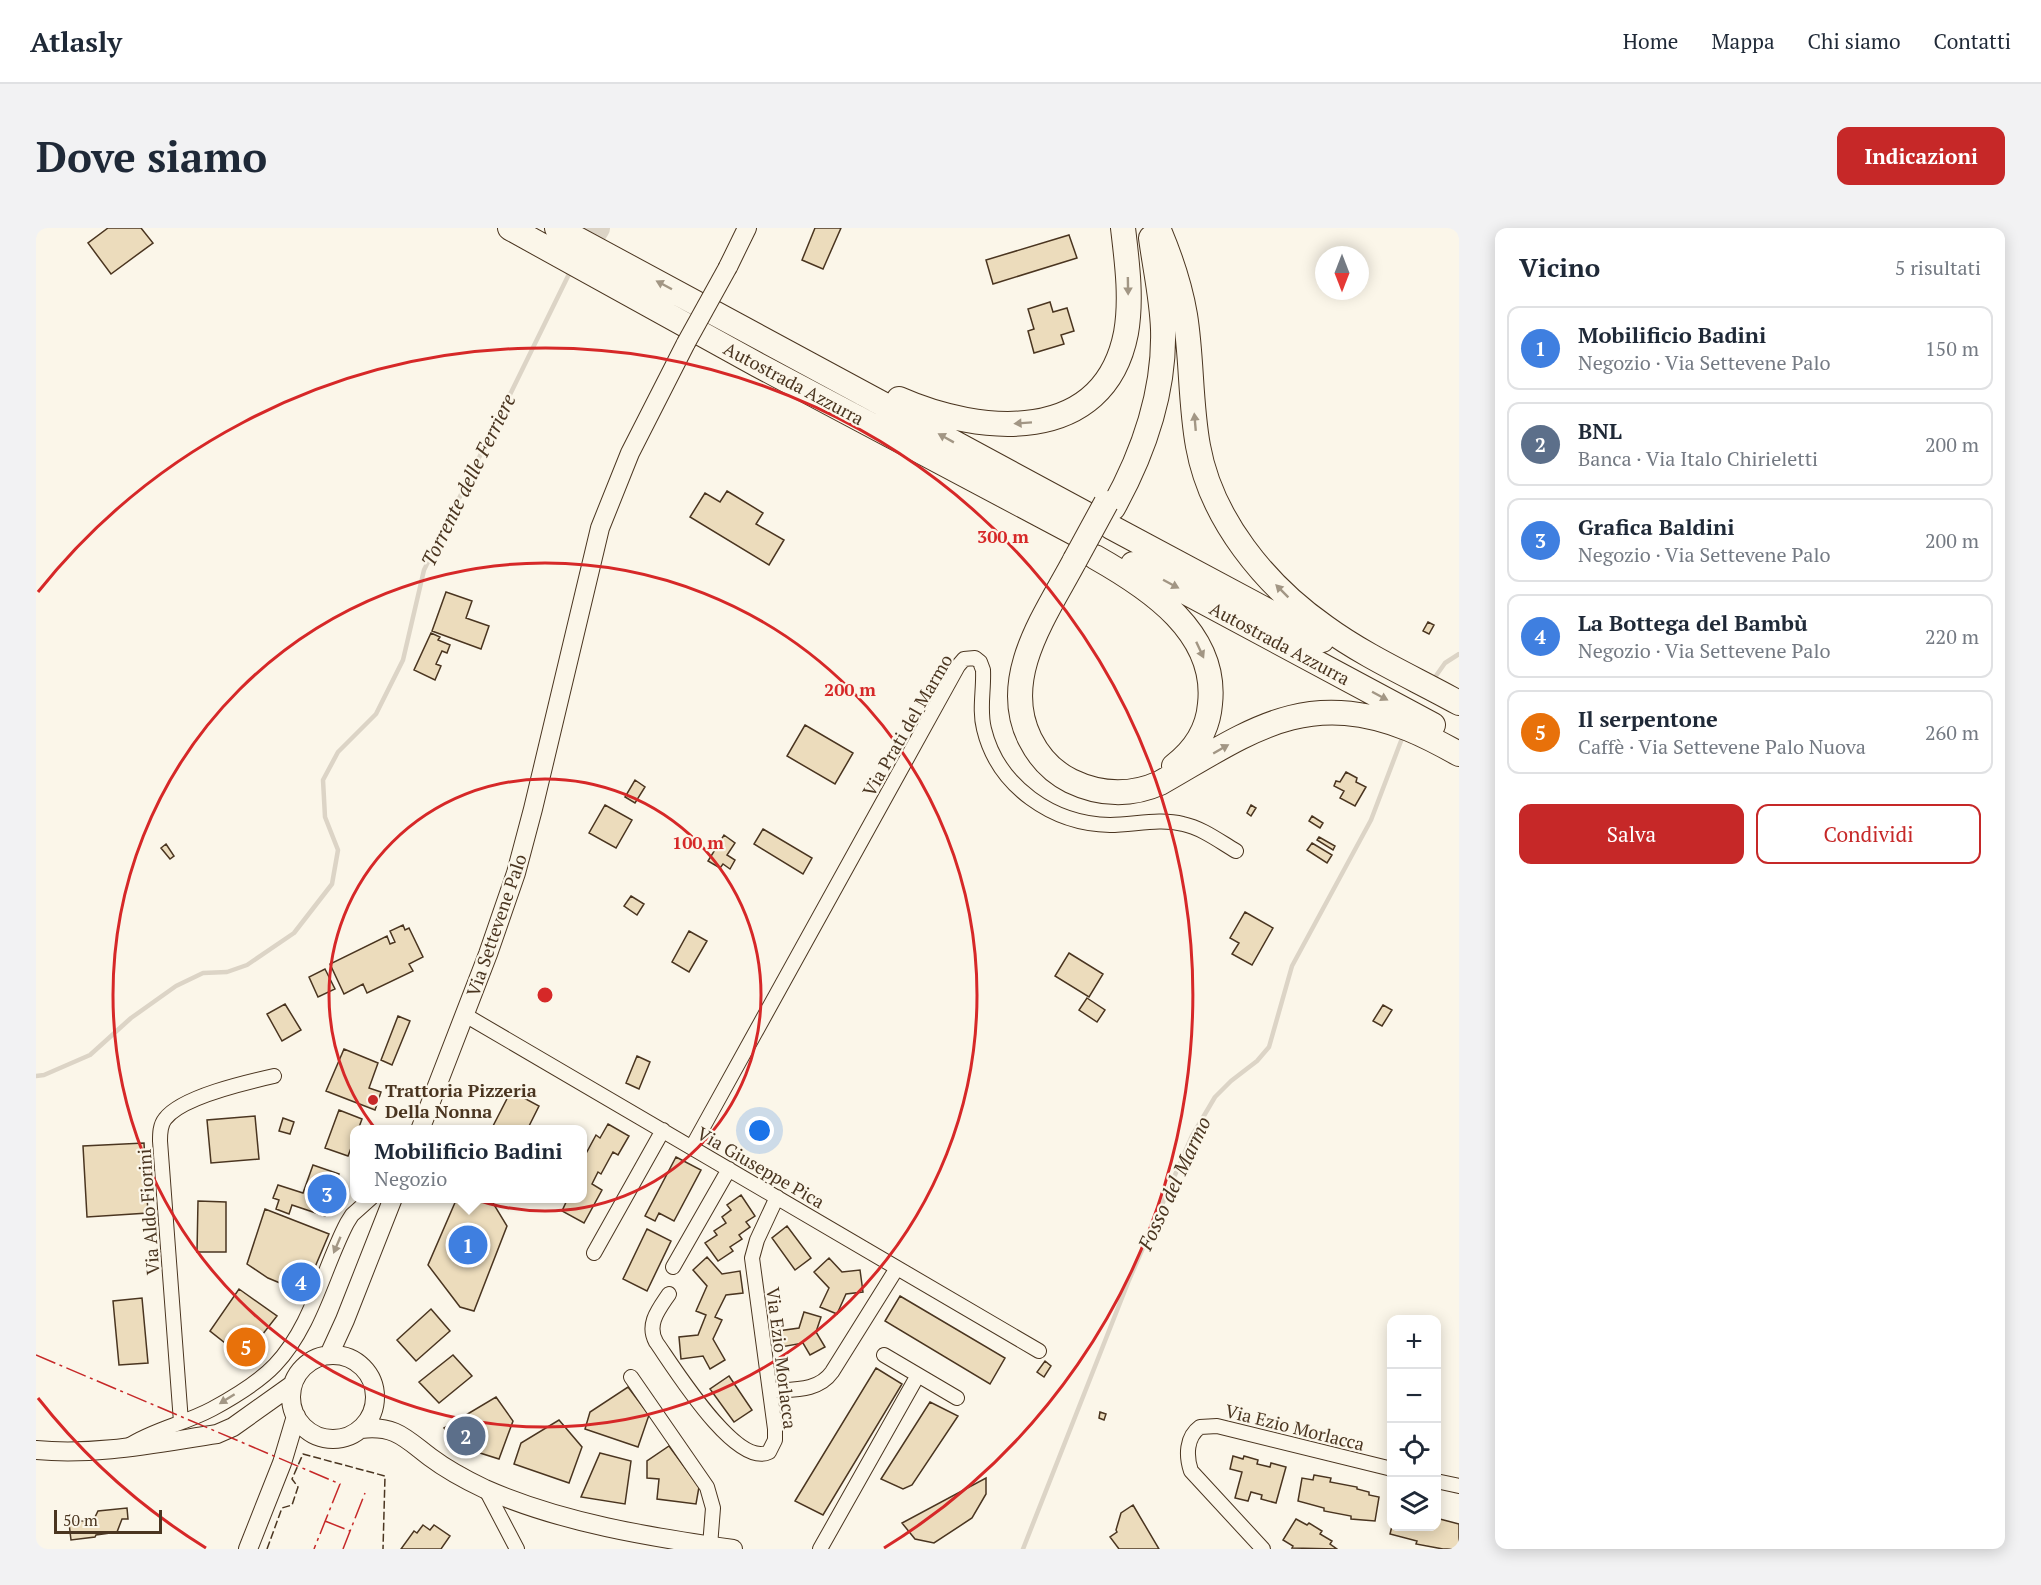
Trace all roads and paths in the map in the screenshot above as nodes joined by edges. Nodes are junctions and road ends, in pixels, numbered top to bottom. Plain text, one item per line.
1 (510, 228) edge
2 (747, 228) edge
3 (1123, 228) edge
4 (1137, 228) edge
5 (1149, 228) edge
6 (1158, 228) edge
7 (559, 238) edge
8 (734, 322) junction
9 (1092, 538) junction
10 (1424, 706) edge
11 (1459, 713) edge
12 (1459, 738) edge
13 (1459, 754) edge
14 (1236, 851) dead end
15 (465, 1015) junction
16 (274, 1076) dead end
17 (422, 1125) edge
18 (663, 1130) junction
19 (692, 1147) junction
20 (729, 1169) junction
21 (777, 1197) junction
22 (365, 1203) edge
23 (391, 1203) edge
24 (594, 1253) dead end
25 (673, 1267) dead end
26 (897, 1268) junction
27 (669, 1294) dead end
28 (345, 1320) junction
29 (1039, 1351) dead end
30 (329, 1354) junction
31 (884, 1355) dead end
32 (352, 1358) junction
33 (918, 1375) junction
34 (632, 1377) dead end
35 (292, 1386) junction
36 (770, 1390) junction
37 (376, 1396) junction
38 (957, 1398) dead end
39 (263, 1407) junction
40 (295, 1414) junction
41 (181, 1422) junction
42 (361, 1429) junction
43 (318, 1436) junction
44 (406, 1437) junction
45 (125, 1447) junction
46 (36, 1450) edge
47 (282, 1463) junction
48 (1387, 1468) edge
49 (1441, 1482) edge
50 (1459, 1486) edge
51 (485, 1488) junction
52 (710, 1546) junction
53 (248, 1549) edge
54 (517, 1549) edge
55 (733, 1549) edge
56 (820, 1549) edge
57 (1263, 1549) edge

1 - 7 highway, Autostrada Azzurra
2 - 15 main road, Via Settevene Palo, bridge
3 -> 8 highway
4 - 9 highway
5 - 9 highway
10 -> 6 highway
8 -> 7 highway, Autostrada Azzurra
7 - 9 highway, Autostrada Azzurra
9 -> 8 highway, Autostrada Azzurra
9 -> 9 highway
9 - 10 highway, Autostrada Azzurra
9 -> 10 highway
10 - 11 highway, Autostrada Azzurra
10 - 12 highway, Autostrada Azzurra
10 - 13 highway
14 - 19 street, Via Prati del Marmo
15 - 17 main road, Via Settevene Palo
15 - 18 street, Via Giuseppe Pica
16 - 41 street, Via Aldo Fiorini
18 - 19 street, Via Giuseppe Pica
18 - 24 street
19 - 20 street, Via Giuseppe Pica
20 - 21 street, Via Giuseppe Pica
20 - 25 street
21 - 26 street, Via Giuseppe Pica
21 - 36 street, Via Ezio Morlacca
22 -> 41 street
23 - 28 main road
26 - 29 street, Via Giuseppe Pica
26 - 36 street
27 - 36 street, Via Ezio Morlacca
28 - 30 main road
28 - 32 main road
30 - 32 main road
30 - 35 main road
31 - 33 street
32 - 37 main road
33 - 38 street
33 - 56 street
34 - 52 street
35 - 39 main road
35 - 40 main road
37 - 42 main road
37 - 44 main road
39 - 40 main road
39 - 45 main road
40 - 43 main road
40 - 47 main road
41 - 45 street
42 - 43 main road
42 - 44 main road
43 - 47 main road
44 - 51 main road
45 - 46 main road
47 - 53 main road
48 - 57 street, Via Ezio Morlacca
49 - 50 street
51 - 52 main road
51 - 54 street
52 - 55 main road

